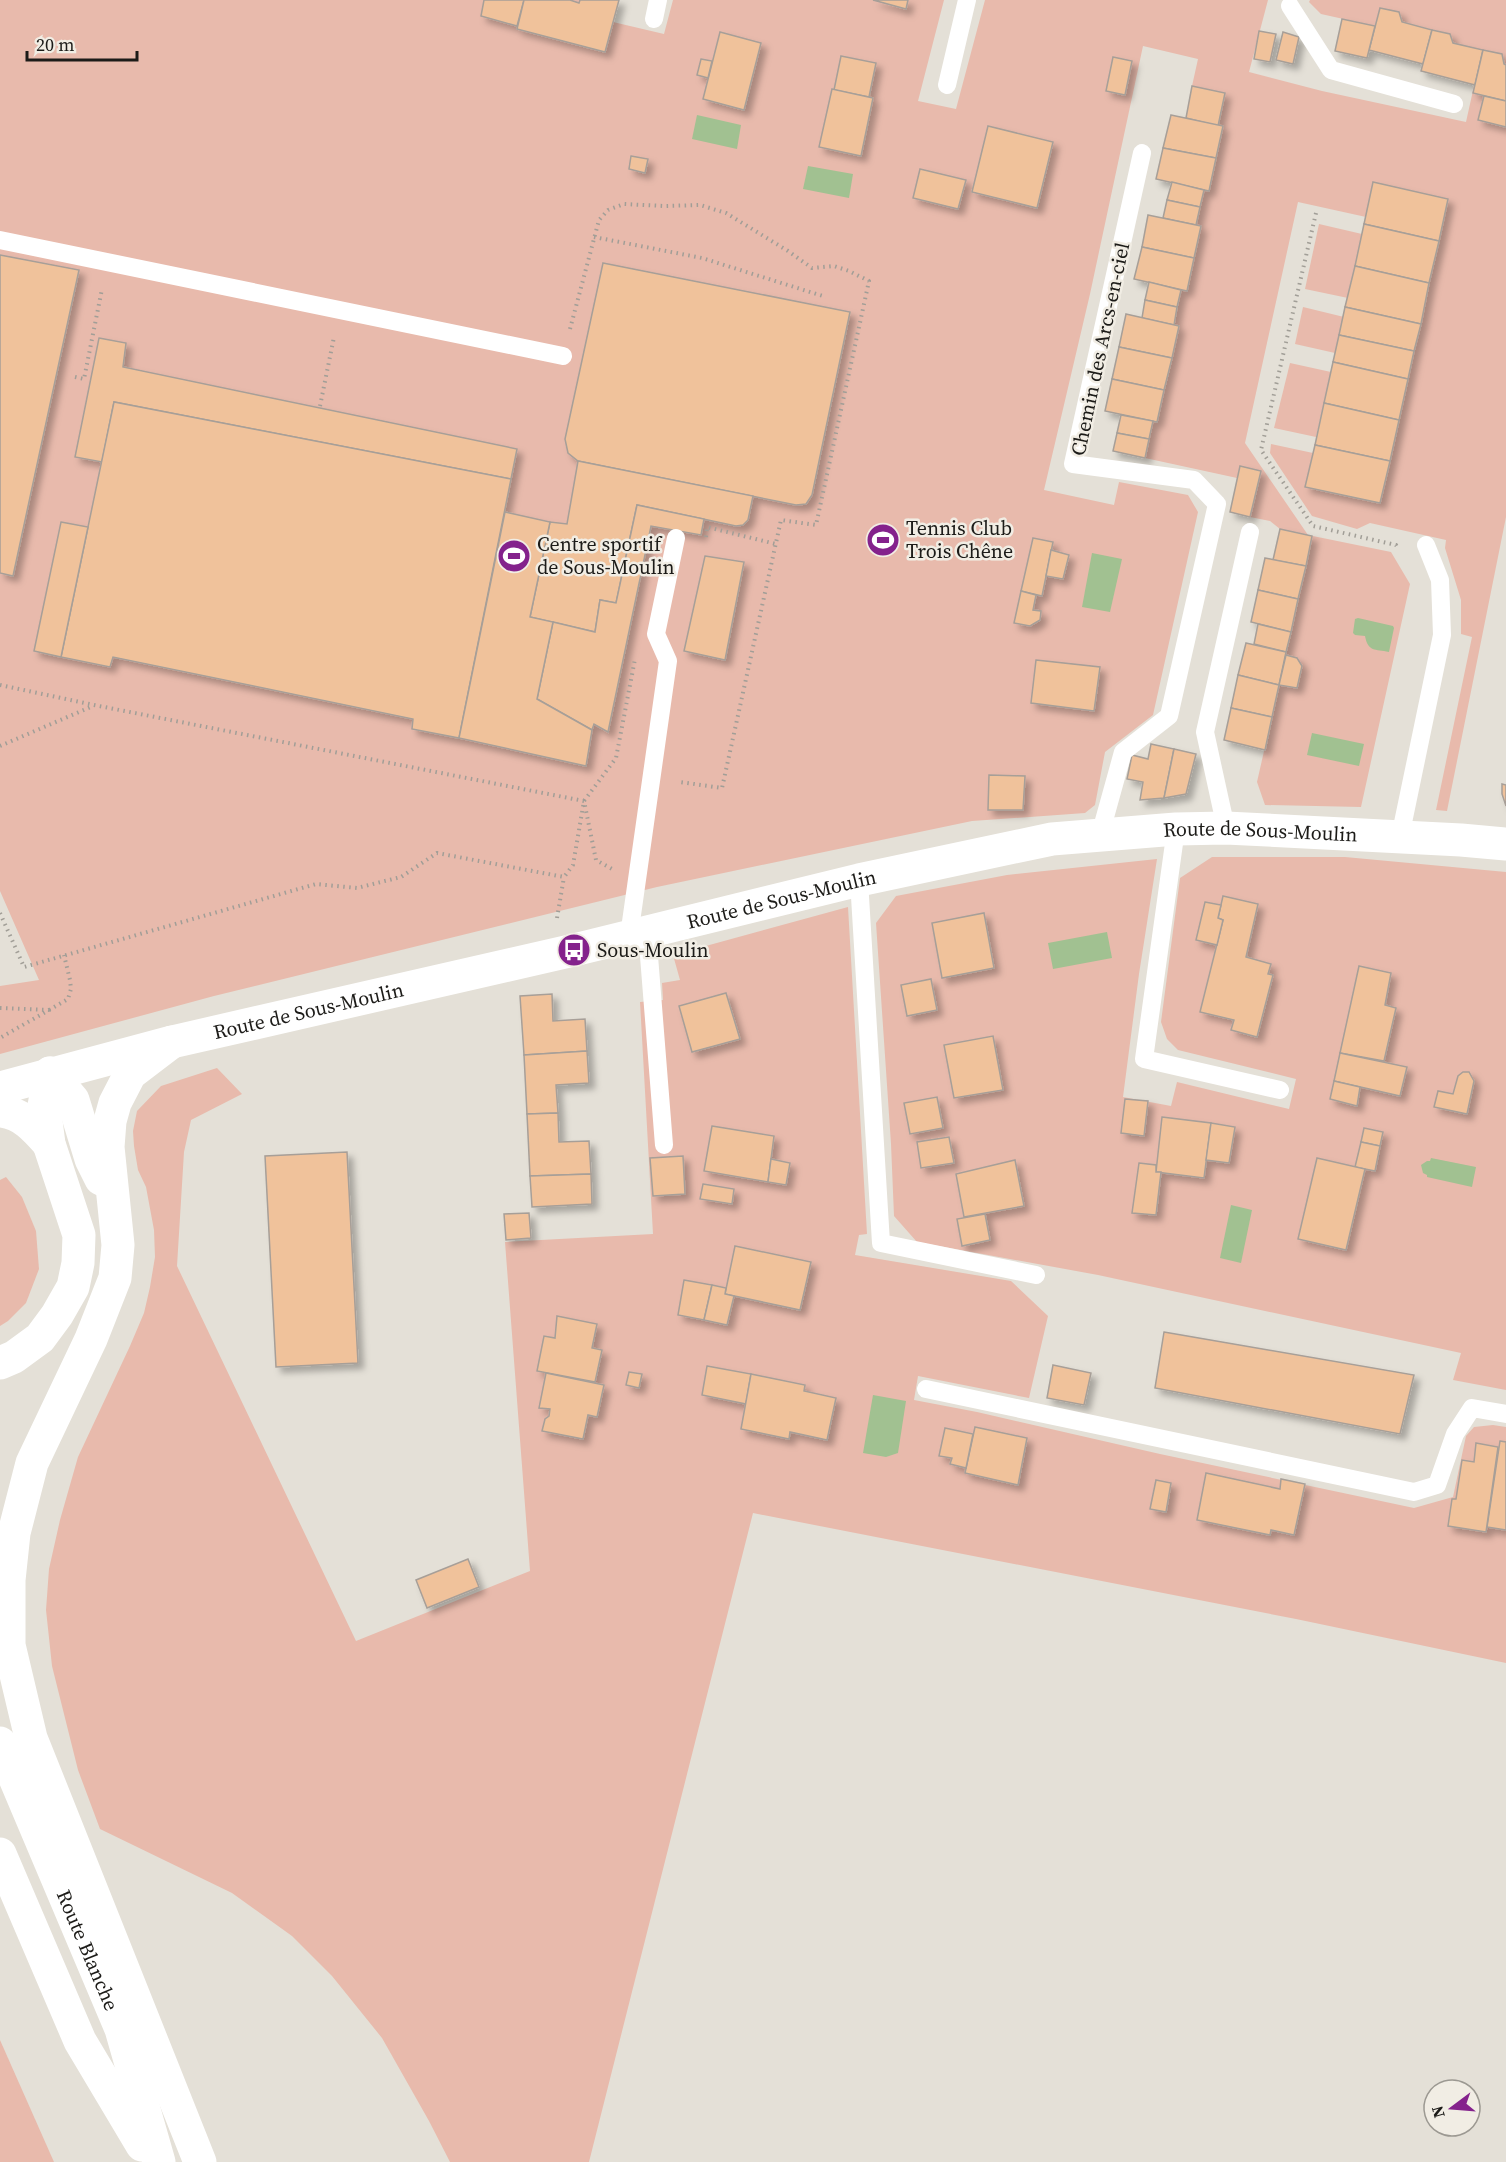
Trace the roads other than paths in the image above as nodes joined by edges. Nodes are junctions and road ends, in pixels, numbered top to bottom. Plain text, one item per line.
1 (658, 0) edge
2 (967, 0) edge
3 (1289, 9) edge
4 (654, 19) dead end
5 (947, 85) dead end
6 (1454, 104) dead end
7 (1142, 153) dead end
8 (0, 240) edge
9 (563, 356) road end
10 (1250, 532) dead end
11 (676, 538) dead end
12 (1426, 545) dead end
13 (1226, 828) junction
14 (1176, 829) junction
15 (1100, 835) junction
16 (1400, 837) junction
17 (1506, 844) edge
18 (859, 880) junction
19 (638, 933) junction
20 (172, 1042) junction
21 (50, 1073) junction
22 (0, 1088) edge
23 (1280, 1090) dead end
24 (0, 1111) edge
25 (49, 1144) junction
26 (664, 1145) dead end
27 (112, 1203) junction
28 (1036, 1275) dead end
29 (0, 1363) edge
30 (926, 1389) dead end
31 (1506, 1414) edge
32 (0, 1743) edge
33 (0, 1854) edge
34 (152, 2162) edge
35 (159, 2162) edge
36 (200, 2162) edge

1 - 4 lane
2 - 5 lane
3 - 6 lane
7 - 15 lane, Chemin des Arcs-en-ciel
8 - 9 lane
10 - 13 lane
11 - 19 lane
12 - 16 lane
13 - 14 main road, Route de Sous-Moulin
13 - 16 main road, Route de Sous-Moulin
14 - 15 main road, Route de Sous-Moulin
14 - 23 lane
15 - 18 main road, Route de Sous-Moulin
16 - 17 main road, Route de Sous-Moulin
18 - 19 main road, Route de Sous-Moulin
18 - 28 lane
19 - 20 main road, Route de Sous-Moulin
19 - 26 lane
20 - 21 main road, Route de Sous-Moulin
20 - 27 main road
21 - 22 main road, Route de Sous-Moulin
21 - 25 main road
21 - 27 main road
24 - 25 main road
25 - 29 main road
27 - 36 main road
30 - 31 lane
32 - 35 main road, Route Blanche
33 - 34 main road

